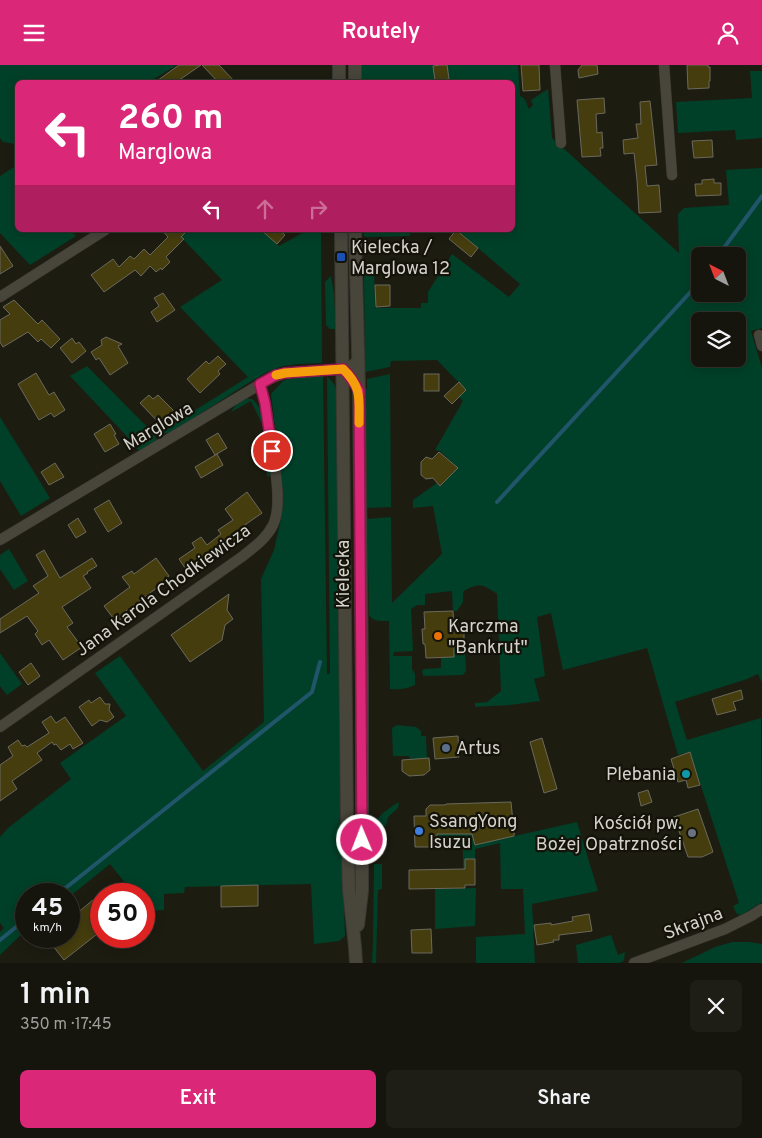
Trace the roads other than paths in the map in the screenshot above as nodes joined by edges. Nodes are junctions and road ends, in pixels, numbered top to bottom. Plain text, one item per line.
1 (339, 65) edge
2 (355, 65) edge
3 (555, 65) edge
4 (664, 65) edge
5 (339, 80) edge
6 (354, 80) edge
7 (560, 143) dead end
8 (672, 175) dead end
9 (102, 232) edge
10 (341, 232) edge
11 (355, 232) edge
12 (0, 297) edge
13 (759, 335) dead end
14 (762, 346) edge
15 (358, 361) junction
16 (343, 369) junction
17 (260, 384) junction
18 (359, 391) junction
19 (0, 541) edge
20 (0, 727) edge
21 (762, 909) edge
22 (355, 947) junction
23 (356, 963) edge
24 (634, 963) edge

1 - 5 main road
2 - 6 main road
3 - 7 street
4 - 8 street
9 - 12 street
10 - 16 main road, Kielecka
11 - 15 main road, Kielecka
13 - 14 street
15 - 16 street, Marglowa
15 - 18 main road, Kielecka
16 - 17 street, Marglowa
16 - 18 street
16 - 22 main road, Kielecka
17 - 19 street, Marglowa
17 - 20 street, Jana Karola Chodkiewicza
18 - 22 main road, Kielecka
21 - 24 street, Skrajna
22 - 23 main road, Kielecka

